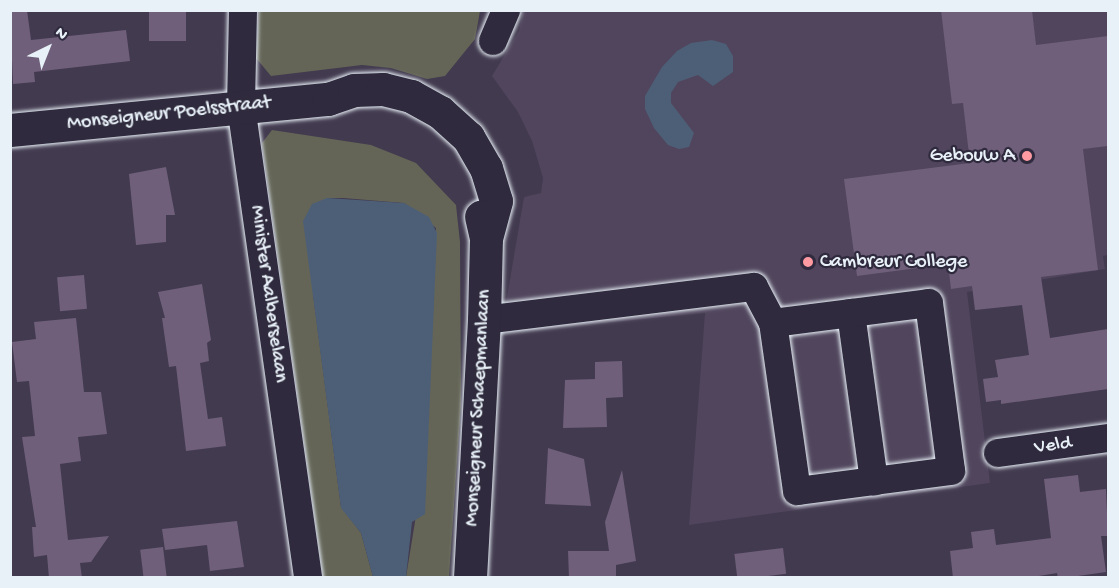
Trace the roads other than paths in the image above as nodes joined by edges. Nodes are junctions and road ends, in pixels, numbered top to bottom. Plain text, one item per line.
1 (243, 10) edge
2 (506, 10) edge
3 (493, 41) dead end
4 (241, 106) junction
5 (434, 119) joint
6 (10, 130) edge
7 (851, 313) junction
8 (484, 320) junction
9 (773, 323) junction
10 (1108, 438) edge
11 (998, 453) dead end
12 (874, 481) junction
13 (308, 578) edge
14 (470, 578) edge

1 - 4 street, Minister Aalberselaan
2 - 3 street
4 - 5 main road, Monseigneur Poelsstraat
4 - 6 main road, Monseigneur Poelsstraat
4 - 13 street, Minister Aalberselaan
5 - 8 main road, Monseigneur Schaepmanlaan
7 - 9 street
7 - 12 street
7 - 12 street
8 - 9 street
8 - 14 main road, Monseigneur Schaepmanlaan
9 - 12 street
10 - 11 street, Veld

